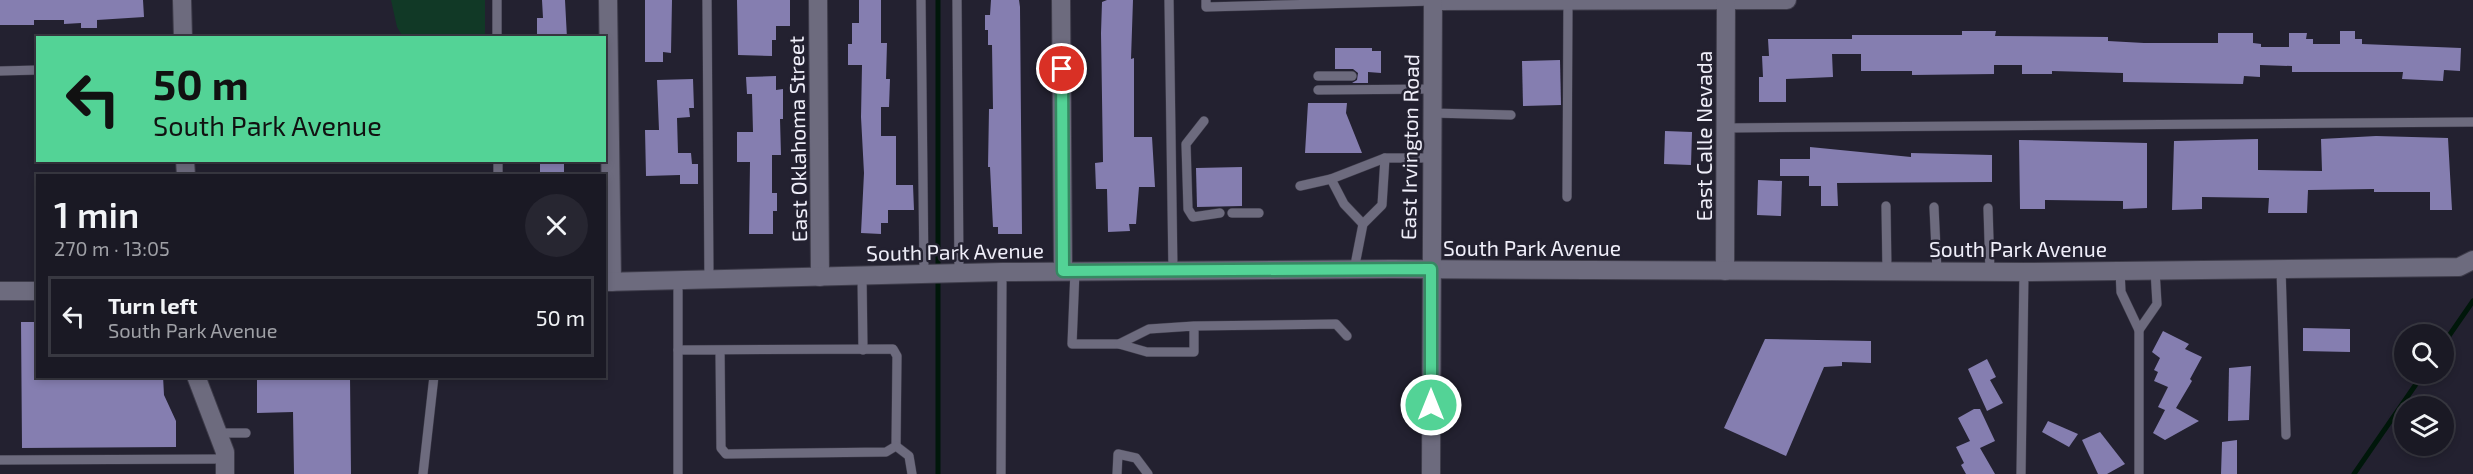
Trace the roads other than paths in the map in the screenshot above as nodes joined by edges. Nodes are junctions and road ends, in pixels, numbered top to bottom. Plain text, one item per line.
1 (182, 0) edge
2 (497, 0) edge
3 (608, 0) edge
4 (707, 0) edge
5 (818, 0) edge
6 (921, 0) edge
7 (957, 0) edge
8 (1061, 0) edge
9 (1169, 0) edge
10 (1206, 0) edge
11 (1378, 0) edge
12 (1492, 0) edge
13 (1545, 0) edge
14 (1787, 0) edge
15 (1433, 1) edge
16 (1568, 1) edge
17 (1726, 1) edge
18 (1313, 2) edge
19 (183, 36) edge
20 (497, 36) edge
21 (36, 70) edge
22 (0, 71) edge
23 (1318, 76) dead end
24 (1352, 76) dead end
25 (1433, 89) junction
26 (1318, 90) dead end
27 (1432, 113) junction
28 (1511, 115) dead end
29 (1204, 121) dead end
30 (2473, 122) edge
31 (1726, 128) junction
32 (1385, 158) junction
33 (1432, 158) junction
34 (1331, 179) junction
35 (1300, 186) dead end
36 (1566, 197) dead end
37 (1886, 206) dead end
38 (1934, 207) dead end
39 (1988, 208) dead end
40 (1220, 213) dead end
41 (1232, 213) dead end
42 (1260, 213) dead end
43 (1363, 224) junction
44 (2468, 268) edge
45 (1431, 269) junction
46 (2281, 269) junction
47 (1354, 270) junction
48 (2120, 270) junction
49 (2155, 270) junction
50 (1069, 271) junction
51 (1173, 271) junction
52 (1725, 271) junction
53 (1002, 272) junction
54 (1887, 272) junction
55 (1937, 272) junction
56 (1990, 272) junction
57 (2024, 272) junction
58 (955, 273) junction
59 (925, 274) junction
60 (862, 276) junction
61 (820, 277) junction
62 (678, 280) junction
63 (709, 280) junction
64 (608, 282) edge
65 (0, 291) edge
66 (36, 291) edge
67 (1194, 326) junction
68 (2139, 330) junction
69 (1347, 336) dead end
70 (1119, 344) junction
71 (678, 350) junction
72 (720, 350) junction
73 (862, 350) junction
74 (197, 378) edge
75 (434, 378) edge
76 (218, 433) junction
77 (246, 433) dead end
78 (2286, 435) dead end
79 (896, 446) junction
80 (0, 460) edge
81 (225, 467) edge
82 (423, 474) edge
83 (678, 474) edge
84 (912, 474) edge
85 (1001, 474) edge
86 (1118, 474) edge
87 (1148, 474) edge
88 (1431, 474) edge
89 (2021, 474) edge
90 (2139, 474) edge

1 - 19 main road
2 - 20 lane
3 - 64 main road
4 - 63 lane
5 - 61 main road, East Oklahoma Street
6 - 59 lane
7 - 58 lane
8 - 50 main road
9 - 51 lane
10 - 18 lane
11 - 15 lane
11 - 18 lane
12 - 13 main road
12 - 15 main road
13 - 16 main road
14 - 17 main road
15 - 25 main road, East Irvington Road
16 - 17 main road
16 - 36 lane
17 - 31 main road, East Calle Nevada
21 - 22 lane
23 - 24 lane
25 - 26 lane
25 - 27 main road, East Irvington Road
27 - 28 lane
27 - 33 main road, East Irvington Road
29 - 40 lane
30 - 31 lane
31 - 52 main road, East Calle Nevada
32 - 33 lane
32 - 34 lane
32 - 43 lane
33 - 45 main road, East Irvington Road
34 - 35 lane
34 - 43 lane
37 - 54 lane
38 - 55 lane
39 - 56 lane
41 - 42 lane
43 - 47 lane
44 - 46 main road, South Park Avenue
45 - 47 main road, South Park Avenue
45 - 52 main road, South Park Avenue
45 - 88 main road, East Irvington Road
46 - 49 main road, South Park Avenue
46 - 78 lane
47 - 51 main road, South Park Avenue
48 - 49 main road, South Park Avenue
48 - 57 main road, South Park Avenue
48 - 68 lane
49 - 68 lane
50 - 51 main road, South Park Avenue
50 - 53 main road, South Park Avenue
50 - 70 lane
52 - 54 main road, South Park Avenue
53 - 58 main road, South Park Avenue
53 - 85 lane
54 - 55 main road, South Park Avenue
55 - 56 main road, South Park Avenue
56 - 57 main road, South Park Avenue
57 - 89 lane
58 - 59 main road, South Park Avenue
59 - 60 main road, South Park Avenue
60 - 61 main road, South Park Avenue
60 - 73 lane
61 - 63 main road, South Park Avenue
62 - 63 main road, South Park Avenue
62 - 64 main road, South Park Avenue
62 - 71 lane
65 - 66 main road
67 - 69 lane
67 - 70 lane
67 - 70 lane
68 - 90 lane
71 - 72 lane
71 - 83 lane
72 - 73 lane
72 - 79 lane
73 - 79 lane
74 - 76 main road
75 - 82 lane
76 - 77 lane
76 - 81 main road
79 - 84 lane
80 - 81 lane
86 - 87 lane

